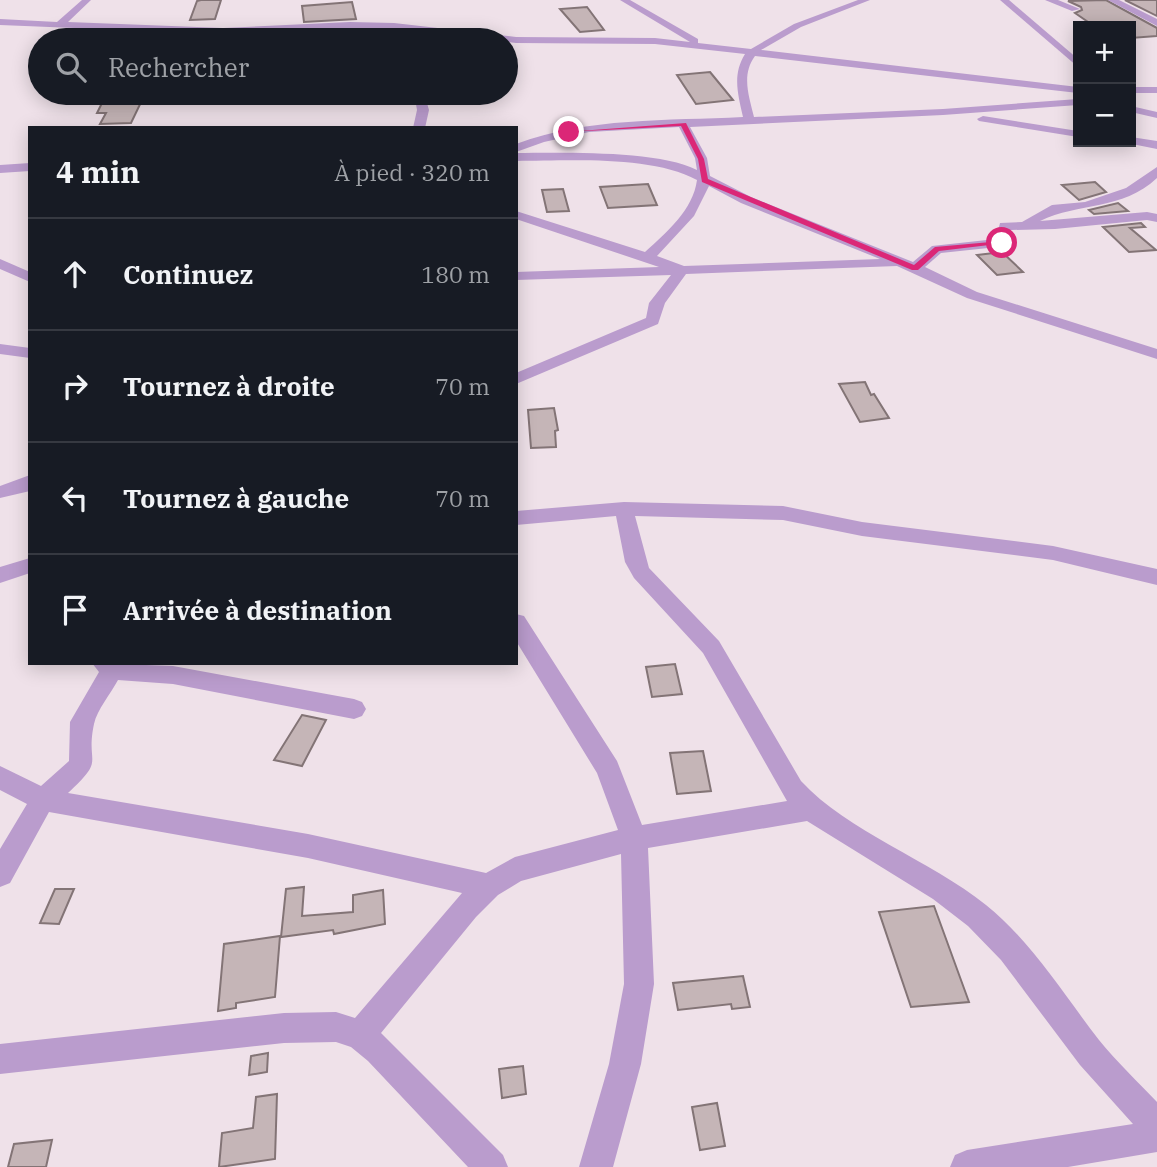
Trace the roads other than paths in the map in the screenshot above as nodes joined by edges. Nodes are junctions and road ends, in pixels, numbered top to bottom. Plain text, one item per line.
1 (87, 0) edge
2 (624, 0) edge
3 (866, 0) edge
4 (1004, 0) edge
5 (1049, 0) edge
6 (1112, 0) edge
7 (1075, 9) dead end
8 (0, 22) edge
9 (1157, 23) edge
10 (378, 25) junction
11 (58, 26) junction
12 (129, 28) edge
13 (306, 28) edge
14 (380, 28) edge
15 (428, 28) edge
16 (518, 40) edge
17 (702, 46) junction
18 (755, 51) junction
19 (1073, 60) edge
20 (984, 80) junction
21 (1073, 89) edge
22 (1136, 90) edge
23 (1157, 90) edge
24 (1073, 101) edge
25 (1073, 102) edge
26 (422, 105) edge
27 (1136, 110) edge
28 (941, 113) junction
29 (1157, 115) edge
30 (749, 121) junction
31 (683, 124) junction
32 (419, 126) edge
33 (1073, 133) edge
34 (1136, 142) edge
35 (1157, 145) edge
36 (518, 147) edge
37 (518, 158) edge
38 (28, 167) edge
39 (0, 169) edge
40 (1157, 171) edge
41 (705, 181) junction
42 (518, 216) edge
43 (1157, 218) edge
44 (1023, 224) junction
45 (648, 257) junction
46 (0, 263) edge
47 (908, 265) junction
48 (682, 270) junction
49 (518, 276) edge
50 (28, 277) edge
51 (0, 349) edge
52 (28, 353) edge
53 (1157, 354) edge
54 (518, 378) edge
55 (28, 483) edge
56 (0, 492) edge
57 (624, 509) junction
58 (518, 517) edge
59 (28, 566) edge
60 (0, 575) edge
61 (1157, 577) edge
62 (518, 625) edge
63 (107, 667) edge
64 (354, 709) dead end
65 (0, 776) edge
66 (43, 800) junction
67 (810, 809) junction
68 (634, 838) junction
69 (0, 874) edge
70 (488, 886) junction
71 (360, 1035) junction
72 (0, 1059) edge
73 (1157, 1126) edge
74 (1157, 1136) edge
75 (491, 1167) edge
76 (596, 1167) edge
77 (967, 1167) edge

1 - 11 street
2 - 17 street
3 - 18 street
4 - 19 street
5 - 7 street
6 - 9 street
8 - 11 street
10 - 13 street
10 - 14 street
10 - 15 street
11 - 12 street
16 - 17 street
17 - 18 street
18 - 20 street
18 - 30 street
20 - 21 street
20 - 24 street
22 - 23 street
25 - 28 street
26 - 32 street
27 - 29 street
28 - 30 street
28 - 33 street
30 - 31 street
31 - 36 street
31 - 41 street
34 - 35 street
37 - 41 street
38 - 39 street
40 - 44 street
41 - 45 street
41 - 47 street
42 - 45 street
43 - 44 street
44 - 47 street
45 - 48 street
46 - 50 street
47 - 48 street
47 - 53 street
48 - 49 street
48 - 54 street
51 - 52 street
55 - 56 street
57 - 58 street
57 - 61 street
57 - 67 street
59 - 60 street
62 - 68 street
63 - 64 street
63 - 66 street
65 - 66 street
66 - 69 street
66 - 70 street
67 - 68 street
67 - 73 street
68 - 70 street
68 - 76 street
70 - 71 street
71 - 72 street
71 - 75 street
74 - 77 street

